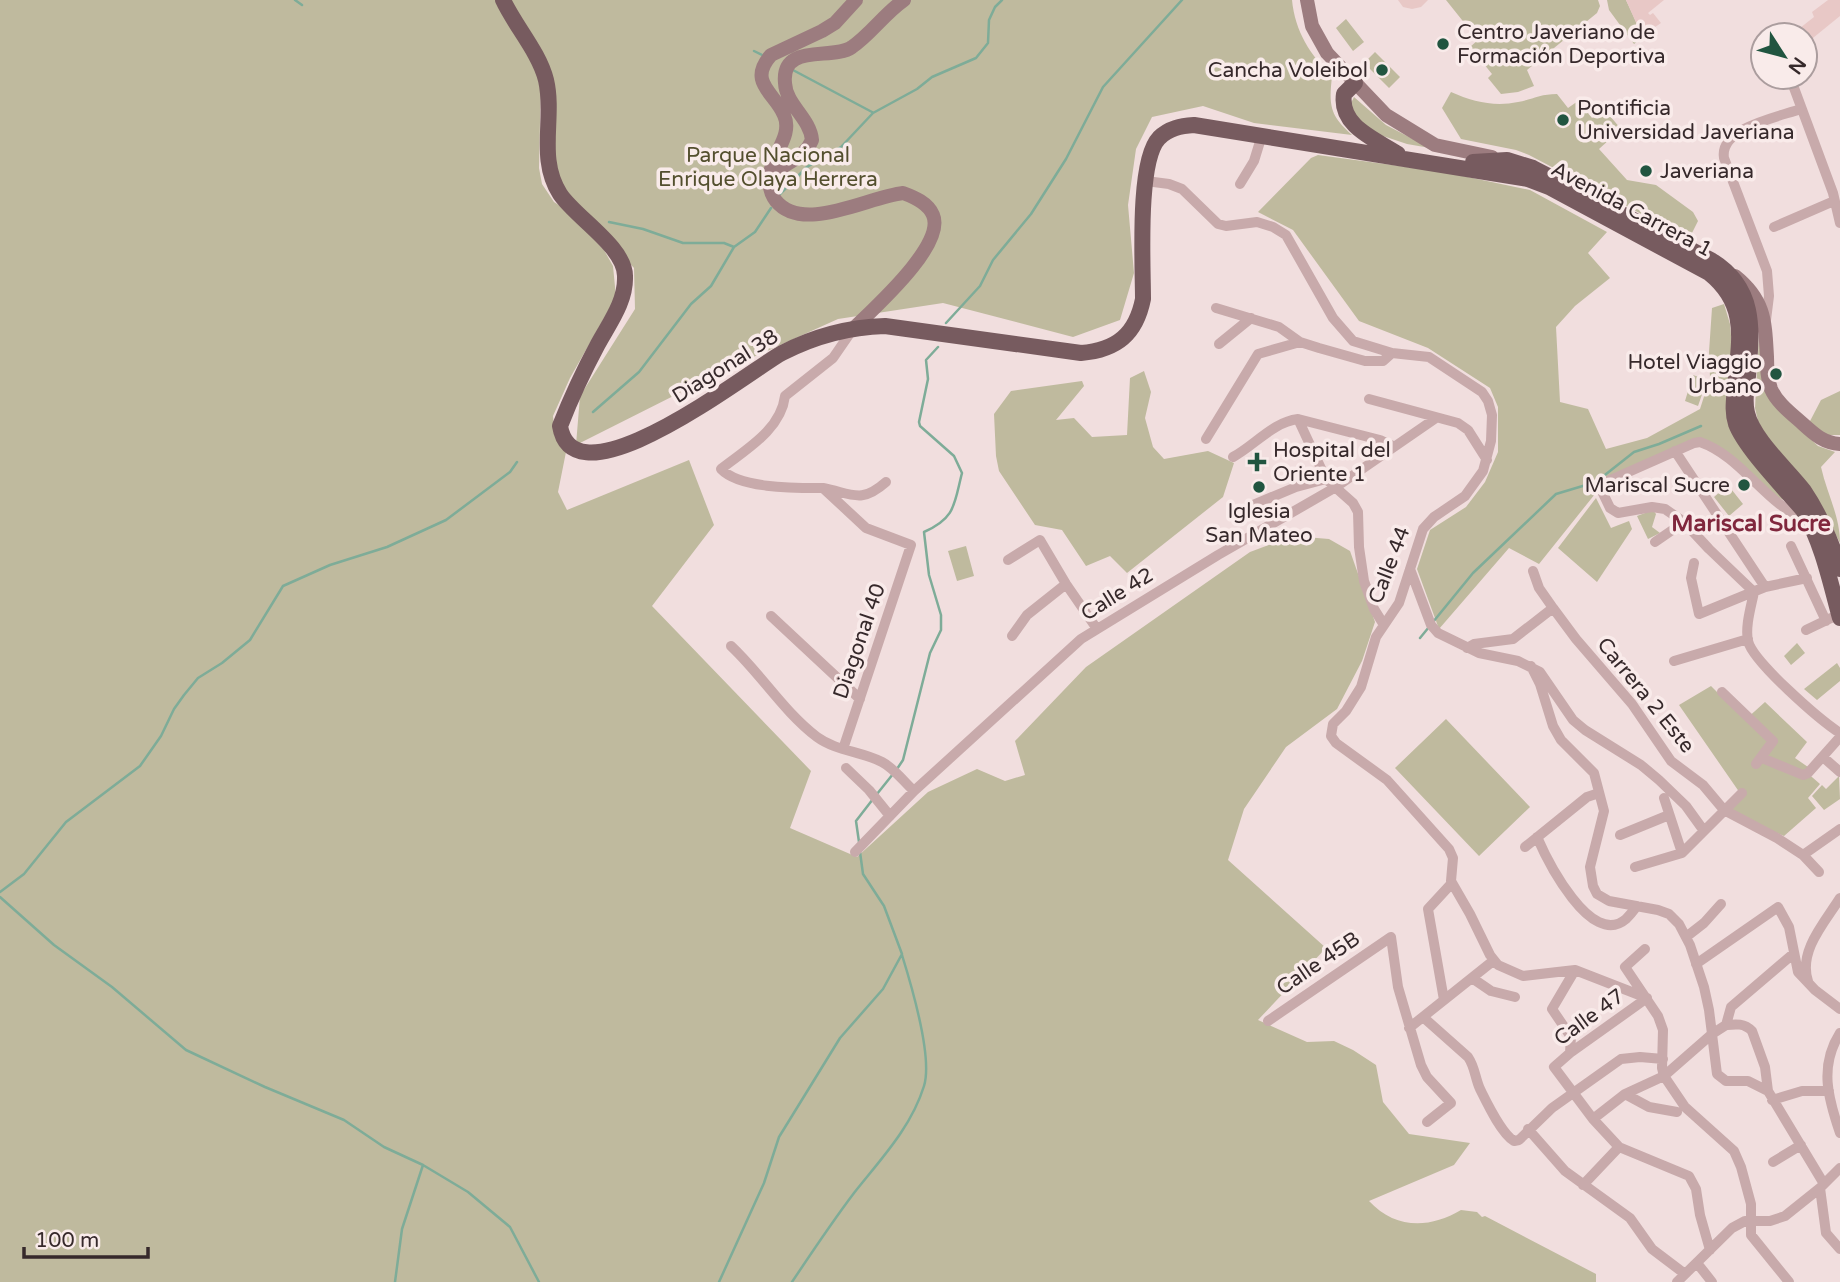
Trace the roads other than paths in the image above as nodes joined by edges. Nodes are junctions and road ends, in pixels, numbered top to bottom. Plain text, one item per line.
1 (503, 0) edge
2 (856, 0) edge
3 (904, 0) edge
4 (1307, 0) edge
5 (1355, 83) junction
6 (1795, 91) edge
7 (1801, 109) junction
8 (1262, 135) junction
9 (1403, 158) junction
10 (1507, 160) junction
11 (1445, 164) junction
12 (1146, 181) junction
13 (1240, 184) dead end
14 (771, 190) junction
15 (1836, 194) edge
16 (1840, 223) edge
17 (1774, 227) dead end
18 (1722, 267) junction
19 (1216, 308) dead end
20 (1251, 318) junction
21 (1766, 323) junction
22 (853, 329) junction
23 (1300, 342) junction
24 (1219, 344) dead end
25 (1392, 353) junction
26 (1369, 400) dead end
27 (1436, 418) junction
28 (1298, 419) junction
29 (1206, 439) dead end
30 (1840, 444) edge
31 (1393, 446) junction
32 (1675, 451) junction
33 (1233, 457) dead end
34 (1487, 460) junction
35 (1326, 479) junction
36 (886, 482) dead end
37 (1296, 487) junction
38 (1336, 487) junction
39 (823, 488) junction
40 (1248, 507) dead end
41 (1298, 508) junction
42 (1809, 521) junction
43 (1684, 522) junction
44 (1655, 542) dead end
45 (1791, 546) dead end
46 (1008, 561) dead end
47 (1694, 563) dead end
48 (1410, 569) junction
49 (1840, 569) edge
50 (1532, 570) dead end
51 (1807, 578) junction
52 (1066, 584) junction
53 (1765, 587) junction
54 (1754, 592) junction
55 (1553, 608) junction
56 (771, 616) dead end
57 (1835, 618) edge
58 (1384, 625) junction
59 (1097, 629) junction
60 (1806, 630) dead end
61 (1012, 636) dead end
62 (1748, 639) junction
63 (731, 646) dead end
64 (1467, 648) junction
65 (1674, 661) dead end
66 (1531, 666) junction
67 (1722, 692) dead end
68 (860, 699) junction
69 (1840, 735) edge
70 (843, 750) junction
71 (1823, 757) junction
72 (846, 768) dead end
73 (1840, 772) edge
74 (914, 792) junction
75 (1599, 793) junction
76 (1742, 793) dead end
77 (1664, 798) dead end
78 (1724, 810) junction
79 (1669, 815) junction
80 (890, 816) junction
81 (1840, 829) edge
82 (1704, 831) junction
83 (1620, 835) dead end
84 (1537, 836) junction
85 (1525, 847) dead end
86 (855, 852) dead end
87 (1682, 853) junction
88 (1803, 855) junction
89 (1635, 867) dead end
90 (1819, 872) dead end
91 (1452, 883) junction
92 (1840, 899) edge
93 (1721, 904) dead end
94 (1637, 906) junction
95 (1686, 937) junction
96 (1646, 949) dead end
97 (1793, 954) junction
98 (1493, 961) junction
99 (1696, 964) junction
100 (1575, 970) junction
101 (1472, 978) junction
102 (1810, 985) junction
103 (1515, 997) dead end
104 (1647, 998) junction
105 (1444, 1000) junction
106 (1839, 1008) edge
107 (1423, 1017) junction
108 (1268, 1021) dead end
109 (1726, 1025) junction
110 (1409, 1028) junction
111 (1840, 1033) edge
112 (1712, 1034) junction
113 (1570, 1053) junction
114 (1663, 1059) junction
115 (1664, 1076) junction
116 (1829, 1091) junction
117 (1574, 1094) junction
118 (1625, 1094) junction
119 (1770, 1096) junction
120 (1677, 1112) dead end
121 (1593, 1119) junction
122 (1427, 1122) dead end
123 (1528, 1129) junction
124 (1840, 1133) edge
125 (1801, 1145) junction
126 (1619, 1147) junction
127 (1773, 1162) dead end
128 (1840, 1168) edge
129 (1583, 1185) junction
130 (1822, 1186) junction
131 (1751, 1221) junction
132 (1840, 1249) edge
133 (1710, 1250) junction
134 (1697, 1264) junction
135 (1681, 1278) edge
136 (1712, 1282) edge
137 (1789, 1282) edge

1 - 22 main road, Diagonal 38
2 - 14 street
3 - 14 street
4 - 5 street
5 - 9 main road
5 - 10 street
6 - 7 street
7 - 15 street
7 - 21 street
8 - 9 main road, Avenida Carrera 1
8 - 12 main road, Avenida Carrera 1
8 - 13 street
9 - 11 main road, Avenida Carrera 1
10 - 11 main road, Avenida Carrera 1
10 - 18 main road, Avenida Carrera 1
11 - 42 main road, Avenida Carrera 1
12 - 22 main road, Diagonal 38
12 - 25 street
14 - 22 street
15 - 16 street
15 - 17 street
18 - 21 street
18 - 49 main road, Avenida Carrera 1
19 - 20 street
20 - 23 street
20 - 24 street
21 - 30 street
22 - 39 street
23 - 25 street
23 - 29 street
25 - 34 street
26 - 27 street
27 - 31 street, Calle 42
27 - 34 street
28 - 31 street
28 - 33 street
28 - 35 street
31 - 38 street, Calle 42
32 - 42 street
32 - 43 street
32 - 53 street
34 - 48 street, Calle 44
35 - 37 street
35 - 38 street
36 - 39 street
37 - 40 street
37 - 41 street
38 - 41 street, Calle 42
38 - 58 street
39 - 68 street, Diagonal 40
41 - 59 street, Calle 42
42 - 57 main road, Avenida Carrera 1
43 - 44 street
43 - 54 street
45 - 51 street
46 - 52 street
47 - 54 street
48 - 58 street, Calle 44
48 - 64 street
50 - 55 street, Carrera 2 Este
51 - 53 street
51 - 57 street
52 - 59 street
52 - 61 street
53 - 54 street
54 - 62 street
55 - 64 street
55 - 78 street, Carrera 2 Este
56 - 68 street
57 - 60 street
58 - 91 street, Calle 44
59 - 74 street, Calle 42
62 - 65 street
62 - 69 street
63 - 70 street
64 - 66 street
66 - 75 street
66 - 82 street
67 - 71 street
68 - 70 street, Diagonal 40
69 - 71 street
70 - 74 street
71 - 73 street
72 - 80 street
74 - 80 street, Calle 42
75 - 84 street
75 - 94 street
76 - 78 street
77 - 79 street
78 - 82 street
78 - 88 street, Carrera 2 Este
79 - 83 street
79 - 87 street
80 - 86 street, Calle 42
81 - 88 street
82 - 87 street
84 - 85 street
84 - 94 street
87 - 89 street
88 - 90 street, Carrera 2 Este
91 - 98 street
91 - 105 street
92 - 102 street
93 - 95 street
94 - 95 street
95 - 99 street
96 - 104 street
97 - 99 street
97 - 102 street
97 - 109 street
98 - 100 street
98 - 101 street
99 - 112 street
100 - 104 street
100 - 113 street
101 - 103 street
101 - 105 street
102 - 106 street
104 - 113 street, Calle 47
104 - 114 street
105 - 107 street
107 - 110 street
107 - 123 street
108 - 110 street, Calle 45B
109 - 112 street
109 - 119 street
110 - 122 street
111 - 116 street
112 - 115 street
112 - 119 street
113 - 117 street, Calle 47
114 - 115 street
114 - 117 street
115 - 118 street
115 - 131 street
116 - 119 street
116 - 124 street
117 - 121 street
117 - 123 street
118 - 120 street
118 - 121 street
119 - 125 street
121 - 126 street
123 - 129 street
125 - 127 street
125 - 130 street
126 - 129 street
126 - 133 street
128 - 130 street
129 - 135 street
130 - 131 street
130 - 132 street
131 - 133 street
131 - 137 street
133 - 134 street
134 - 135 street
134 - 136 street

